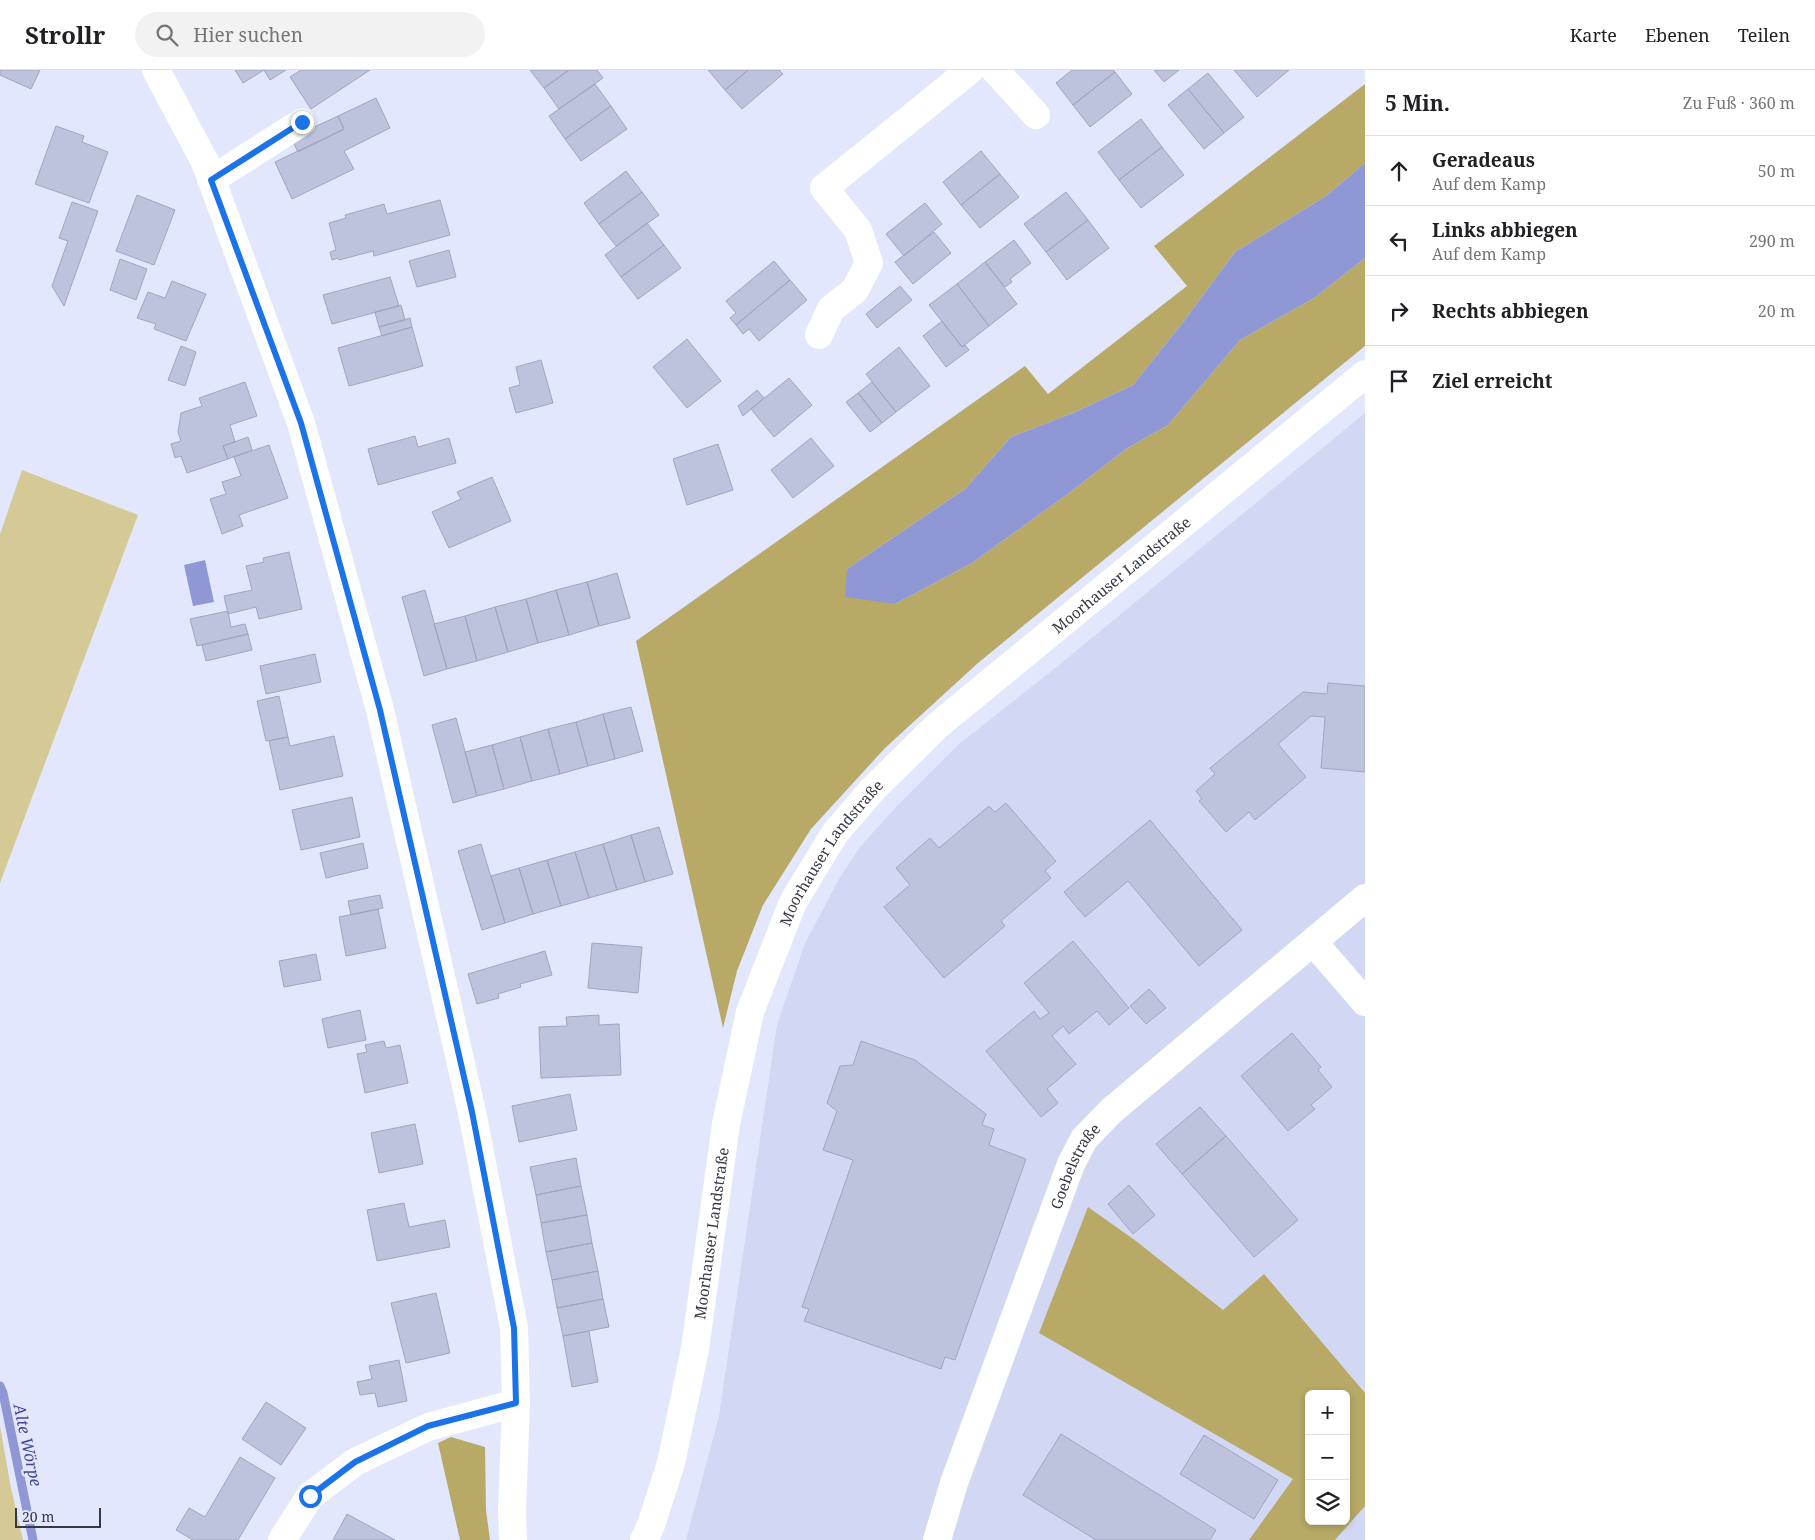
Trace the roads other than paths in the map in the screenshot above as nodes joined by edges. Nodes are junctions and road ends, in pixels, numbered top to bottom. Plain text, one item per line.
1 (156, 70) edge
2 (970, 70) edge
3 (994, 70) edge
4 (1036, 115) dead end
5 (302, 122) dead end
6 (211, 180) junction
7 (819, 335) dead end
8 (1365, 374) edge
9 (1365, 898) edge
10 (1313, 942) junction
11 (1365, 1002) edge
12 (516, 1403) junction
13 (282, 1540) edge
14 (513, 1540) edge
15 (644, 1540) edge
16 (937, 1540) edge

1 - 6 street
2 - 7 street
3 - 4 street
5 - 6 street
6 - 12 street
8 - 15 street, Moorhauser Landstraße
9 - 10 street, Goebelstraße
10 - 11 street
10 - 16 street, Goebelstraße
12 - 13 street
12 - 14 street

